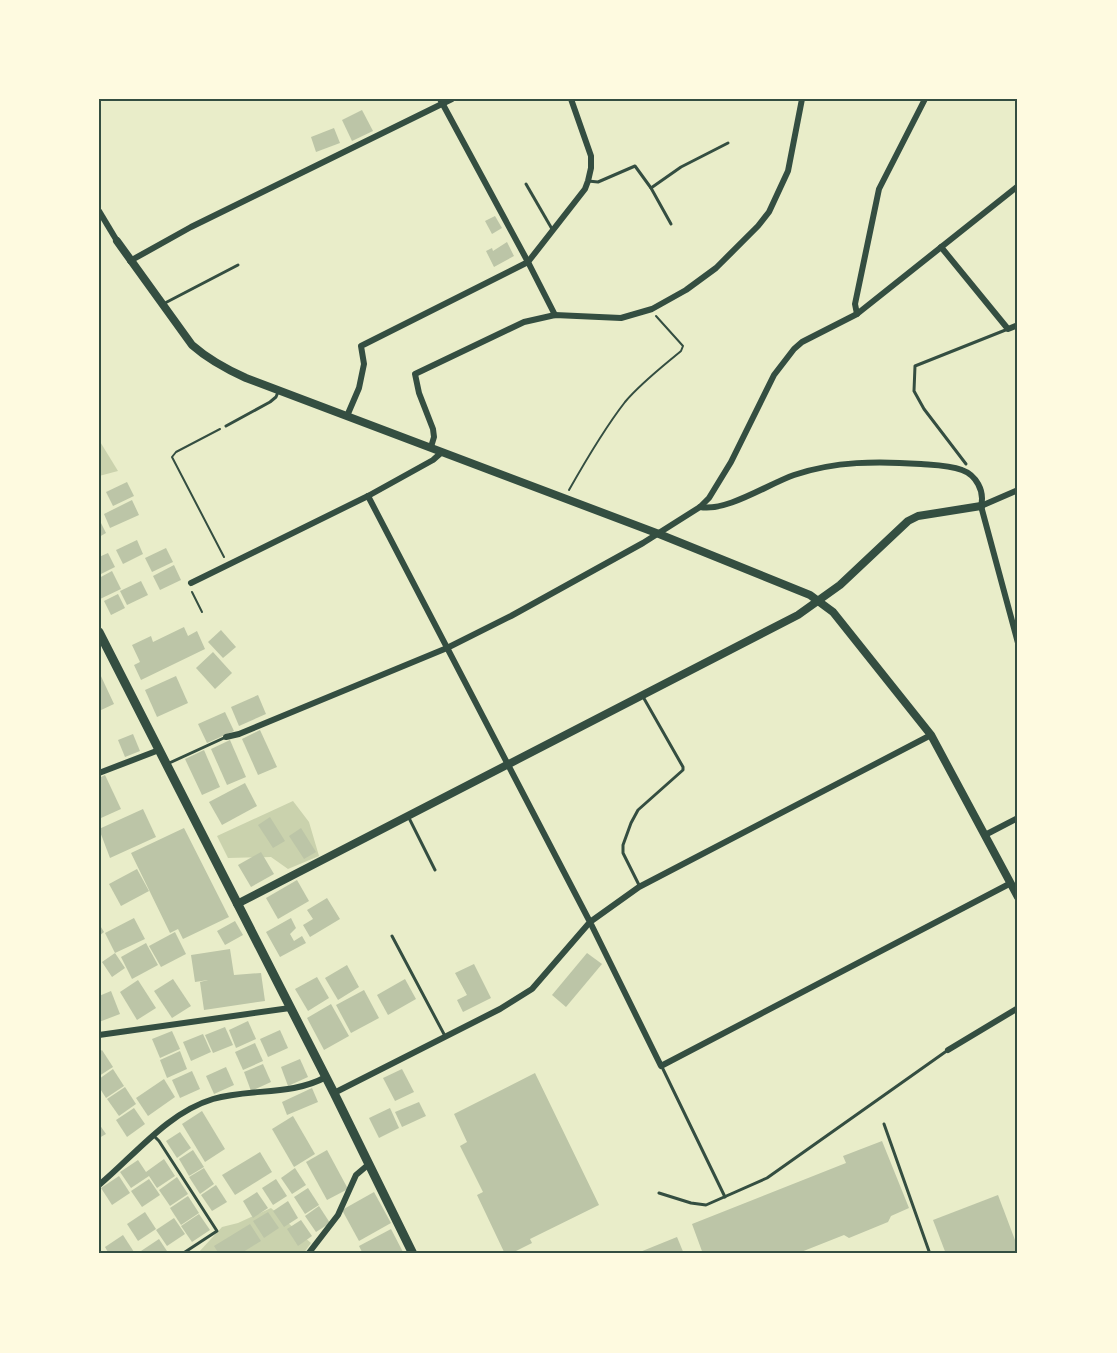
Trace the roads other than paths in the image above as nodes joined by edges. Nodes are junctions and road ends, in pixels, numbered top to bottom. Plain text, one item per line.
1 (452, 99) edge
2 (572, 99) edge
3 (802, 99) edge
4 (925, 99) edge
5 (441, 101) edge
6 (728, 143) dead end
7 (588, 181) junction
8 (526, 184) dead end
9 (1018, 186) edge
10 (651, 188) junction
11 (99, 211) edge
12 (671, 224) dead end
13 (553, 230) junction
14 (117, 241) joint
15 (941, 247) junction
16 (130, 261) junction
17 (528, 262) junction
18 (238, 265) dead end
19 (162, 305) junction
20 (857, 314) junction
21 (555, 315) junction
22 (1018, 325) edge
23 (1008, 329) junction
24 (279, 390) junction
25 (347, 416) junction
26 (225, 426) road end
27 (431, 447) junction
28 (442, 452) junction
29 (966, 464) joint
30 (968, 472) junction
31 (1018, 490) edge
32 (368, 496) junction
33 (981, 506) junction
34 (700, 507) junction
35 (659, 534) junction
36 (191, 584) road end
37 (820, 601) junction
38 (99, 632) edge
39 (1018, 643) edge
40 (447, 648) junction
41 (642, 695) junction
42 (931, 735) junction
43 (226, 737) joint
44 (159, 750) junction
45 (166, 764) junction
46 (509, 765) junction
47 (99, 773) edge
48 (408, 817) junction
49 (1018, 818) edge
50 (985, 835) junction
51 (435, 870) dead end
52 (1011, 883) junction
53 (639, 887) junction
54 (1018, 897) edge
55 (237, 904) junction
56 (590, 922) junction
57 (392, 936) dead end
58 (290, 1008) junction
59 (1018, 1008) edge
60 (99, 1035) edge
61 (446, 1038) junction
62 (948, 1050) joint
63 (661, 1066) junction
64 (326, 1077) junction
65 (334, 1093) junction
66 (884, 1124) dead end
67 (154, 1136) junction
68 (369, 1164) junction
69 (99, 1185) edge
70 (659, 1193) dead end
71 (725, 1197) junction
72 (182, 1254) edge
73 (308, 1254) edge
74 (413, 1254) edge
75 (930, 1254) edge

1 - 5 street
2 - 7 street
3 - 21 street
4 - 20 street
5 - 16 street
5 - 17 street
6 - 10 lane
7 - 10 lane
7 - 13 street
8 - 13 lane
9 - 15 street
10 - 12 lane
11 - 14 street
13 - 17 street
14 - 16 street
15 - 20 street
15 - 23 street
16 - 19 street
17 - 21 street
17 - 25 street
18 - 19 lane
19 - 24 street
20 - 34 street
21 - 27 street
22 - 23 street
23 - 29 lane
24 - 25 street
24 - 26 lane
25 - 27 street
27 - 28 street
28 - 32 street
28 - 35 street
29 - 30 street
30 - 33 street
30 - 34 street
31 - 33 street
32 - 36 street
32 - 40 street
33 - 37 street
33 - 39 street
34 - 35 street
35 - 37 street
35 - 40 street
37 - 41 street
37 - 42 street
38 - 44 main road
40 - 43 street
40 - 46 street
41 - 46 street
41 - 53 lane
42 - 50 street
42 - 53 street
43 - 45 lane
44 - 45 main road
44 - 47 street
45 - 55 main road
46 - 48 street
46 - 56 street
48 - 51 lane
48 - 55 street
49 - 50 street
50 - 52 street
52 - 54 street
52 - 63 street
53 - 56 street
55 - 58 main road
56 - 61 street
56 - 63 street
57 - 61 lane
58 - 60 street
58 - 64 main road
59 - 62 street
61 - 65 street
62 - 71 lane
63 - 71 lane
64 - 65 main road
64 - 67 street
65 - 68 main road
66 - 75 lane
67 - 69 street
67 - 72 lane
68 - 73 street
68 - 74 main road
70 - 71 lane

